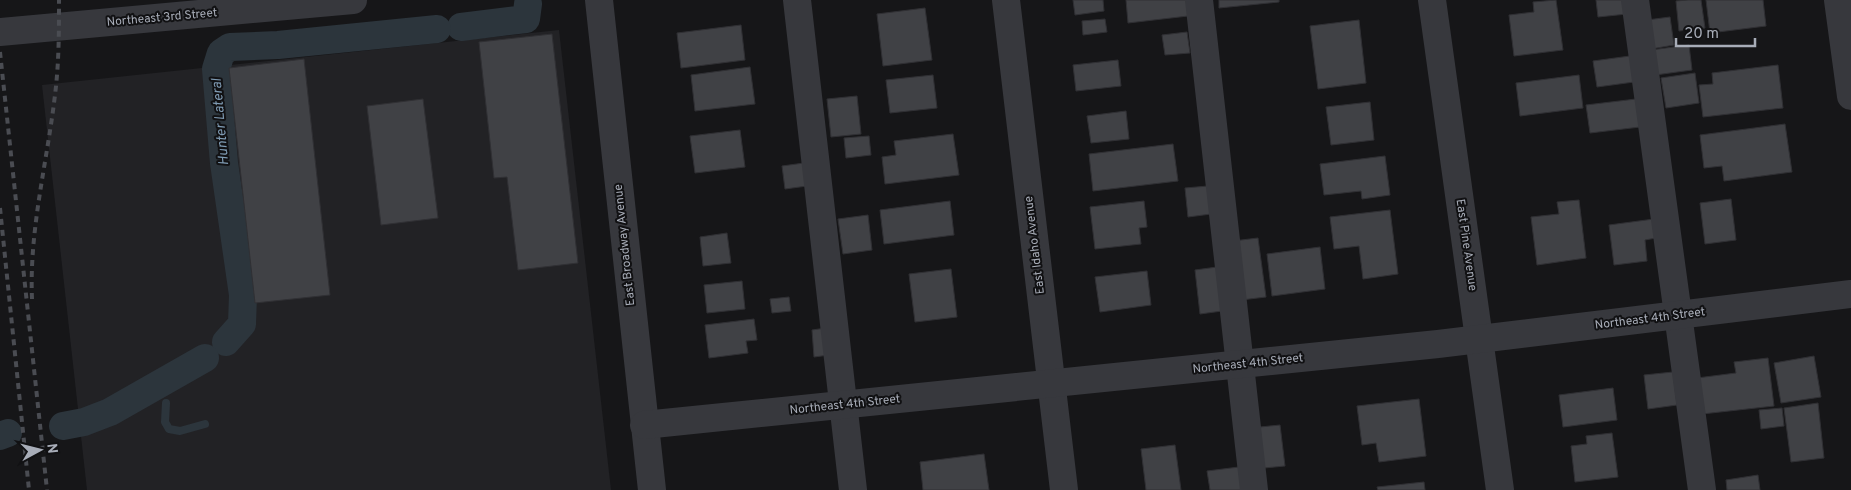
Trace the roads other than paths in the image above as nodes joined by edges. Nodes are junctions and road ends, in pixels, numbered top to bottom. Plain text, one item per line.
1 (353, 0) edge
2 (599, 0) edge
3 (798, 0) edge
4 (1006, 0) edge
5 (1199, 0) edge
6 (1432, 0) edge
7 (1635, 0) edge
8 (1838, 0) edge
9 (0, 32) edge
10 (1851, 96) edge
11 (1851, 294) edge
12 (1678, 315) junction
13 (1479, 340) junction
14 (1240, 365) junction
15 (1052, 384) junction
16 (843, 406) junction
17 (644, 426) junction
18 (652, 490) edge
19 (853, 490) edge
20 (1064, 490) edge
21 (1254, 490) edge
22 (1500, 490) edge
23 (1702, 490) edge

1 - 9 street, Northeast 3rd Street
2 - 17 street, East Broadway Avenue
3 - 16 street
4 - 15 street, East Idaho Avenue
5 - 14 street
6 - 13 street, East Pine Avenue
7 - 12 street
8 - 10 street
11 - 12 street, Northeast 4th Street
12 - 13 street, Northeast 4th Street
12 - 23 street
13 - 14 street, Northeast 4th Street
13 - 22 street, East Pine Avenue
14 - 15 street, Northeast 4th Street
14 - 21 street
15 - 16 street, Northeast 4th Street
15 - 20 street, East Idaho Avenue
16 - 17 street, Northeast 4th Street
16 - 19 street
17 - 18 street, East Broadway Avenue

